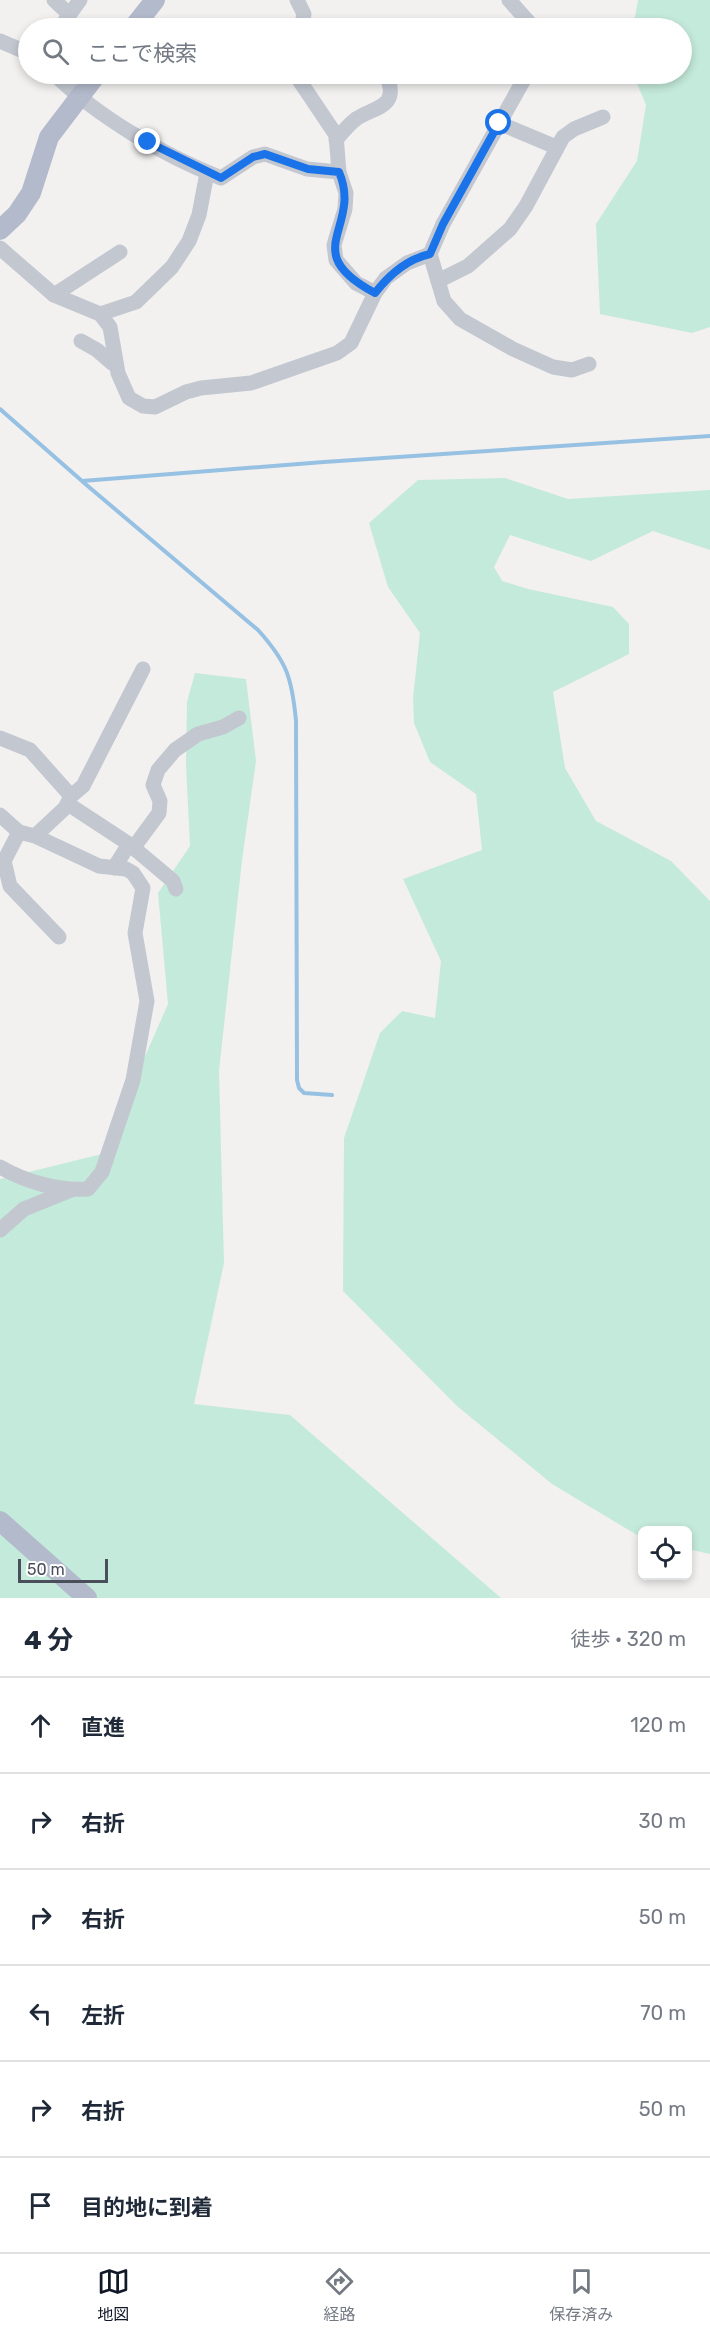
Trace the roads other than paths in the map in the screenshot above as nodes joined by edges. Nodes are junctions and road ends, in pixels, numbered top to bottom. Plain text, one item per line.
1 (54, 0) edge
2 (80, 0) edge
3 (155, 0) edge
4 (297, 0) edge
5 (509, 0) edge
6 (69, 14) junction
7 (66, 18) edge
8 (141, 18) edge
9 (303, 18) edge
10 (525, 18) edge
11 (0, 41) edge
12 (18, 48) edge
13 (64, 84) edge
14 (89, 84) edge
15 (302, 84) edge
16 (390, 84) edge
17 (521, 84) edge
18 (78, 98) junction
19 (603, 117) dead end
20 (499, 123) junction
21 (336, 140) junction
22 (556, 147) junction
23 (339, 172) junction
24 (207, 173) junction
25 (0, 230) edge
26 (0, 249) edge
27 (120, 252) dead end
28 (430, 254) junction
29 (438, 281) junction
30 (375, 293) junction
31 (54, 295) junction
32 (100, 314) junction
33 (81, 341) dead end
34 (116, 363) junction
35 (589, 364) dead end
36 (143, 669) dead end
37 (239, 718) dead end
38 (0, 738) edge
39 (69, 800) junction
40 (0, 814) edge
41 (19, 832) junction
42 (35, 836) junction
43 (132, 846) junction
44 (114, 868) junction
45 (5, 888) edge
46 (176, 889) dead end
47 (59, 938) dead end
48 (0, 1167) edge
49 (71, 1190) junction
50 (0, 1230) edge
51 (0, 1521) edge
52 (87, 1598) edge

1 - 6 street
2 - 6 street
3 - 8 main road
4 - 9 street
5 - 10 street
6 - 7 street
11 - 12 street
13 - 18 street
14 - 18 main road
15 - 21 street
16 - 21 street
17 - 20 street
18 - 24 street
18 - 25 main road
19 - 22 street
20 - 22 street
20 - 28 street
21 - 23 street
22 - 29 street
23 - 24 street
23 - 30 street
24 - 32 street
26 - 31 street
27 - 31 street
28 - 29 street
28 - 30 street
29 - 35 street
30 - 34 street
31 - 32 street
32 - 34 street
33 - 34 street
36 - 39 street
37 - 43 street
38 - 39 street
39 - 42 street
39 - 43 street
40 - 41 street
41 - 42 street
41 - 45 street
42 - 44 street
43 - 44 street
43 - 46 street
44 - 49 street
45 - 47 street
48 - 49 street
49 - 50 street
51 - 52 main road

